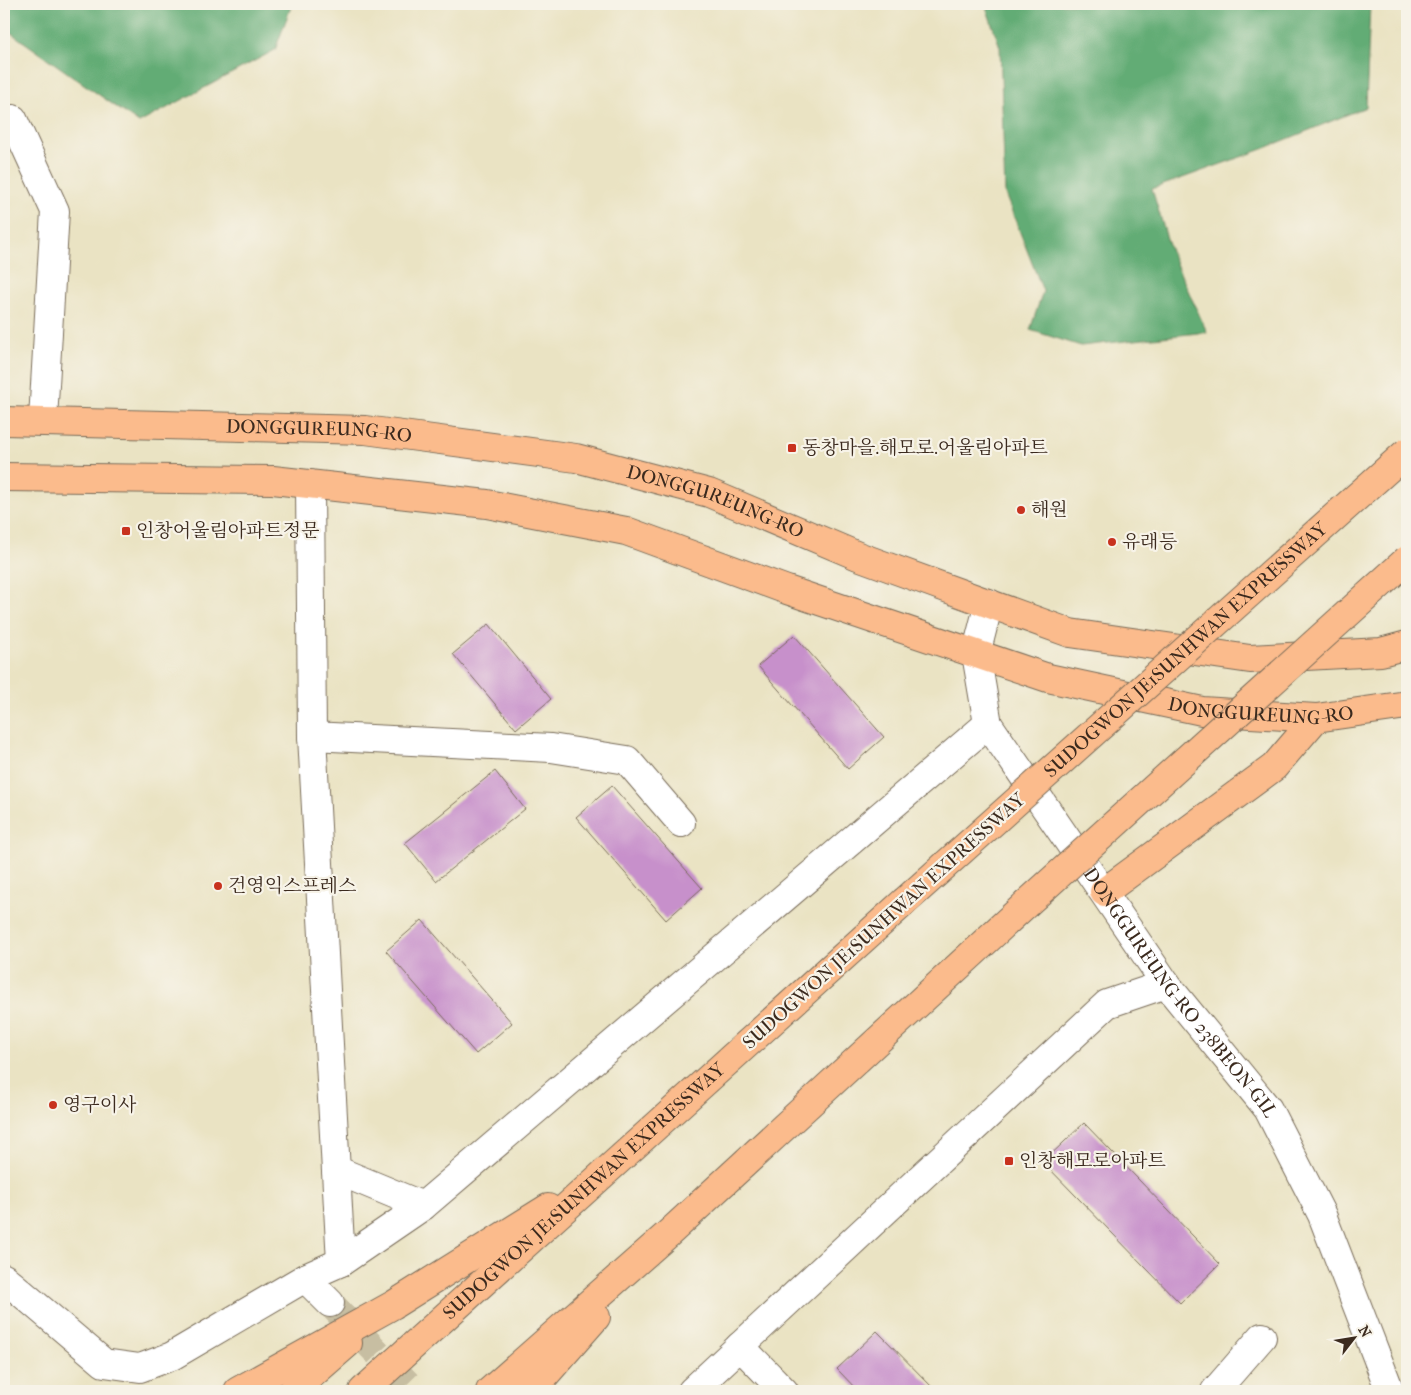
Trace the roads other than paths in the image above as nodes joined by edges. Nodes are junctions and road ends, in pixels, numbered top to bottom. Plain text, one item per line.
1 (13, 119) dead end
2 (43, 420) junction
3 (4, 421) edge
4 (1407, 452) edge
5 (4, 477) edge
6 (310, 484) junction
7 (1407, 560) edge
8 (989, 603) junction
9 (1407, 645) edge
10 (976, 654) junction
11 (1407, 705) edge
12 (1316, 718) junction
13 (988, 724) junction
14 (312, 736) junction
15 (681, 823) dead end
16 (1104, 892) junction
17 (1166, 984) junction
18 (610, 1169) junction
19 (336, 1170) junction
20 (423, 1206) junction
21 (668, 1234) junction
22 (342, 1262) junction
23 (4, 1278) edge
24 (305, 1278) junction
25 (330, 1303) tunnel mouth
26 (393, 1304) junction
27 (1262, 1337) dead end
28 (740, 1346) junction
29 (238, 1391) edge
30 (293, 1391) edge
31 (363, 1391) edge
32 (490, 1391) edge
33 (531, 1391) edge
34 (692, 1391) edge
35 (784, 1391) edge
36 (1215, 1391) edge
37 (1390, 1391) edge

1 - 2 street
2 - 3 main road, DONGGUREUNG-RO
2 - 8 main road, DONGGUREUNG-RO
4 - 18 main road, SUDOGWON JE1SUNHWAN EXPRESSWAY, bridge
5 - 6 main road, DONGGUREUNG-RO
6 - 10 main road, DONGGUREUNG-RO
6 - 14 street
7 - 21 main road, bridge
8 - 9 main road, DONGGUREUNG-RO
8 - 10 street, DONGGUREUNG-RO 238BEON-GIL
10 - 12 main road, DONGGUREUNG-RO
10 - 13 street, DONGGUREUNG-RO 238BEON-GIL
11 - 12 main road, DONGGUREUNG-RO
12 - 16 main road
13 - 16 street, DONGGUREUNG-RO 238BEON-GIL
13 - 20 street
14 - 15 street
14 - 19 street
16 - 17 street, DONGGUREUNG-RO 238BEON-GIL
17 - 28 street
17 - 37 street, DONGGUREUNG-RO 238BEON-GIL
18 - 26 main road
18 - 31 main road, SUDOGWON JE1SUNHWAN EXPRESSWAY
19 - 20 street
19 - 22 street
20 - 22 street
21 - 32 main road
21 - 33 main road
22 - 24 street
23 - 24 street
24 - 25 street
26 - 29 main road
26 - 30 main road
27 - 36 street
28 - 34 street
28 - 35 street

